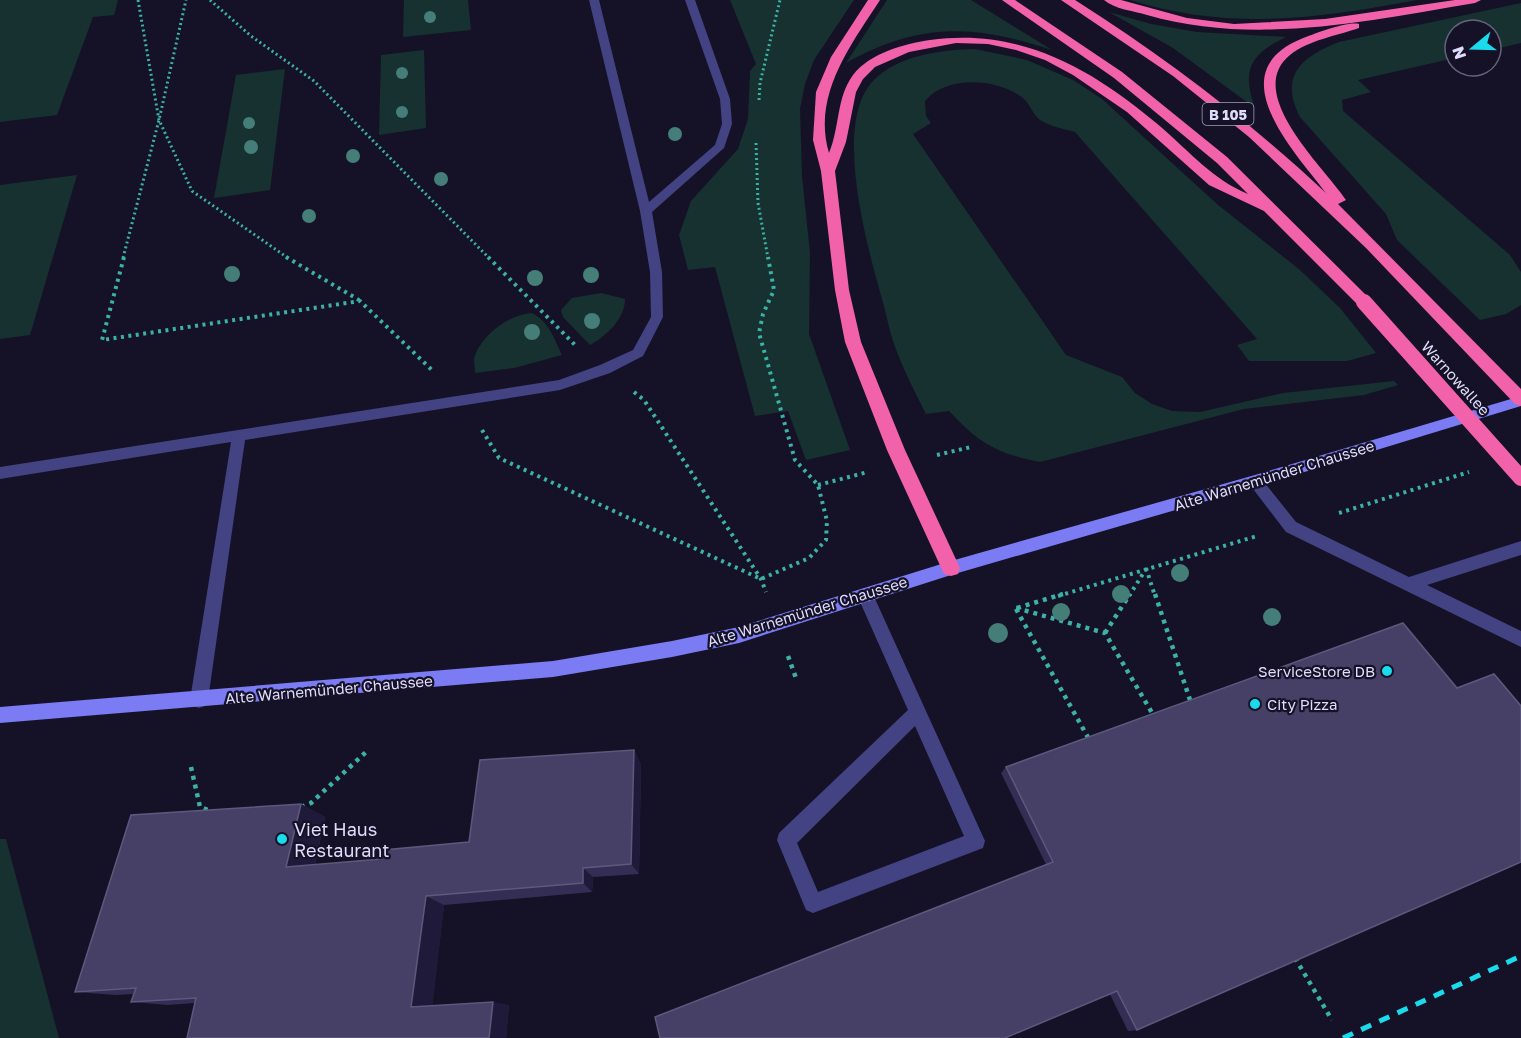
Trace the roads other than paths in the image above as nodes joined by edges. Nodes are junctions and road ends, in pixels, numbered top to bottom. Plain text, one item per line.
1 (594, 0) edge
2 (690, 0) edge
3 (874, 0) edge
4 (1008, 0) edge
5 (1066, 0) edge
6 (1110, 0) edge
7 (1475, 0) edge
8 (1397, 14) junction
9 (828, 171) junction
10 (1273, 208) junction
11 (646, 211) junction
12 (1376, 246) junction
13 (1521, 400) edge
14 (239, 434) junction
15 (0, 473) edge
16 (1521, 478) edge
17 (1255, 481) junction
18 (1521, 548) edge
19 (951, 568) junction
20 (1408, 584) junction
21 (865, 595) junction
22 (1521, 639) edge
23 (199, 700) junction
24 (917, 713) junction
25 (0, 715) edge

1 - 11 lane
2 - 11 lane
3 - 9 highway
4 - 10 highway, B 105
5 - 12 highway, B 105
6 - 8 highway
7 - 8 highway
8 - 12 highway
9 - 10 highway
9 - 19 highway
10 - 16 highway, Warnowallee / B 105, bridge
11 - 14 lane
12 - 13 highway, Warnowallee / B 105
13 - 17 street, Alte Warnemünder Chaussee
14 - 15 lane
14 - 23 lane
17 - 19 street, Alte Warnemünder Chaussee
17 - 20 lane
18 - 20 lane
19 - 21 street, Alte Warnemünder Chaussee
20 - 22 lane
21 - 23 street, Alte Warnemünder Chaussee
21 - 24 lane
23 - 25 street, Alte Warnemünder Chaussee
24 - 24 lane

